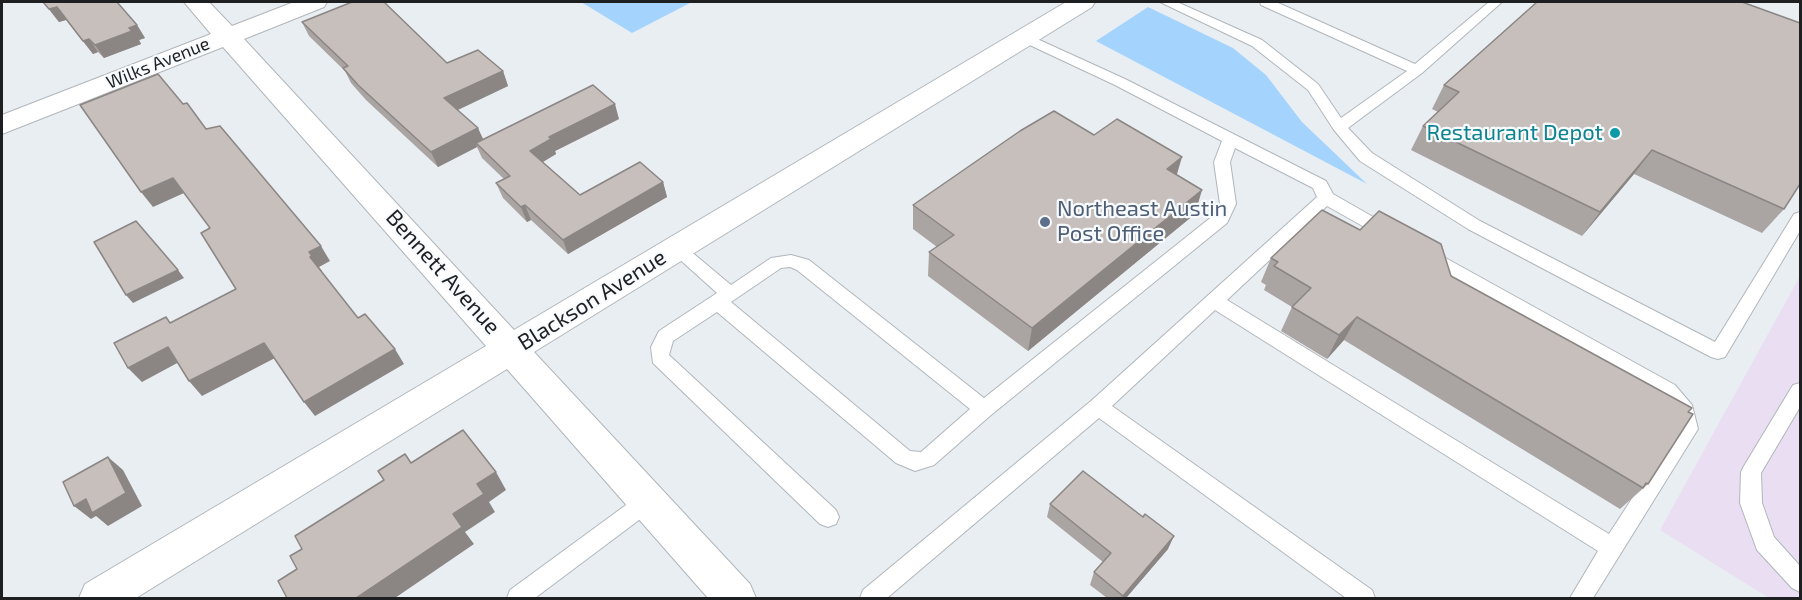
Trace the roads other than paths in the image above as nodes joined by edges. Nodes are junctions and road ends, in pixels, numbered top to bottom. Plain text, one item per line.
1 (196, 2) edge
2 (315, 2) edge
3 (1083, 2) edge
4 (1167, 2) edge
5 (1266, 2) edge
6 (1496, 2) edge
7 (228, 36) junction
8 (1024, 37) junction
9 (1417, 70) junction
10 (2, 125) edge
11 (1339, 127) junction
12 (1232, 138) junction
13 (1326, 198) junction
14 (1800, 218) edge
15 (676, 248) junction
16 (724, 298) junction
17 (1213, 300) junction
18 (513, 350) junction
19 (1800, 391) edge
20 (1098, 407) junction
21 (984, 409) junction
22 (648, 501) junction
23 (828, 517) dead end
24 (1613, 548) junction
25 (1800, 581) edge
26 (100, 598) edge
27 (518, 598) edge
28 (735, 598) edge
29 (871, 598) edge
30 (1364, 598) edge
31 (1581, 598) edge

1 - 7 street, Bennett Avenue
2 - 7 street, Wilks Avenue
3 - 8 street, Blackson Avenue
4 - 11 lane
5 - 9 lane
6 - 9 lane
7 - 10 street, Wilks Avenue
7 - 18 street, Bennett Avenue
8 - 12 lane
8 - 15 street, Blackson Avenue
9 - 11 lane
11 - 14 lane
12 - 13 lane
12 - 21 lane
13 - 17 lane
13 - 24 lane
15 - 16 lane
15 - 18 street, Blackson Avenue
16 - 21 lane
16 - 21 lane
16 - 23 lane
17 - 20 lane
17 - 24 lane
18 - 22 street, Bennett Avenue
18 - 26 street, Blackson Avenue
19 - 25 lane
20 - 29 lane
20 - 30 lane
22 - 27 lane
22 - 28 street, Bennett Avenue
24 - 31 lane

